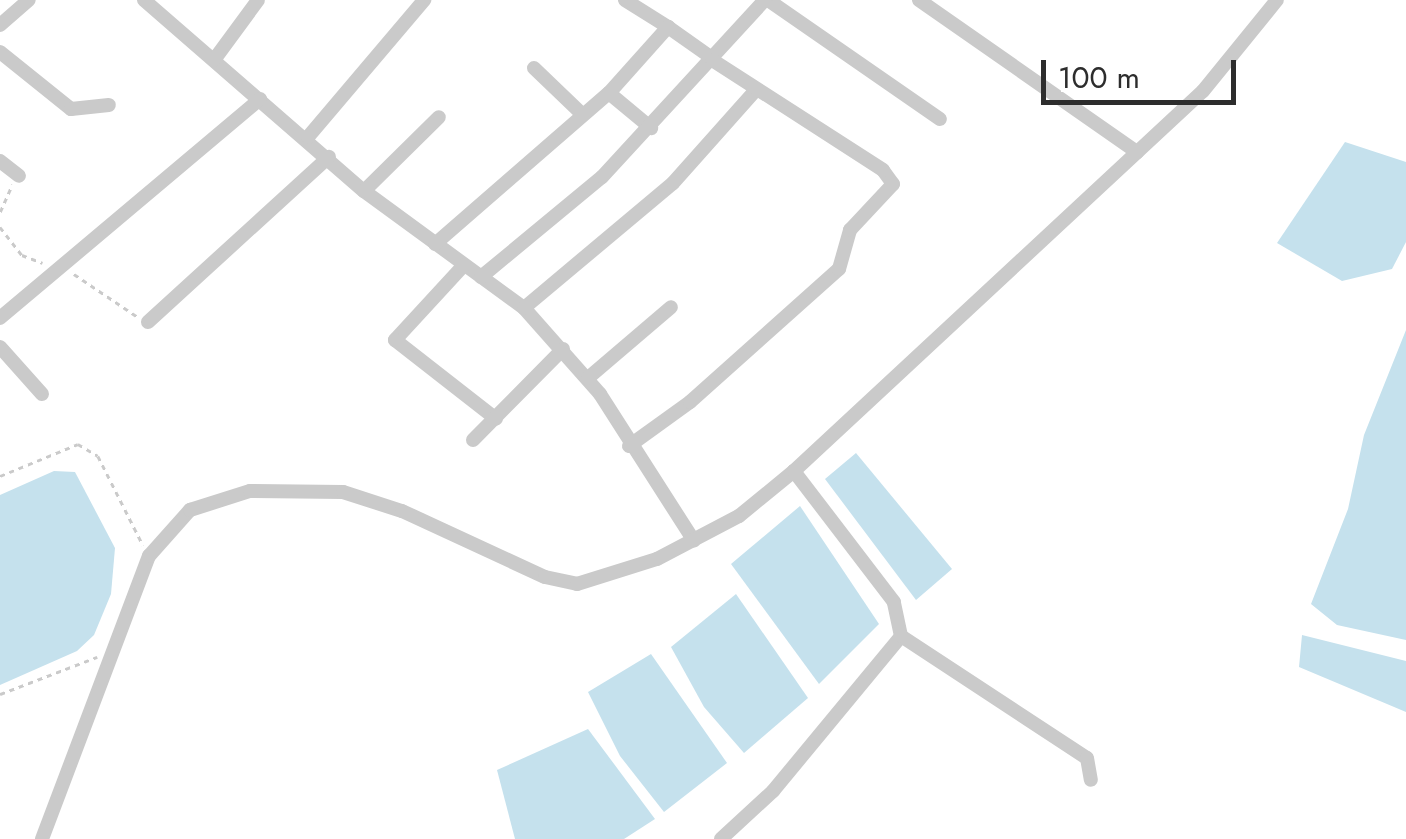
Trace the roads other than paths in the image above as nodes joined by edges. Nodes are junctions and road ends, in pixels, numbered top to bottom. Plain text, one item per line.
1 (29, 0) edge
2 (258, 0) edge
3 (424, 0) edge
4 (625, 0) edge
5 (767, 0) edge
6 (919, 0) edge
7 (1277, 0) edge
8 (150, 2) edge
9 (0, 25) edge
10 (668, 28) junction
11 (0, 52) edge
12 (712, 59) junction
13 (214, 60) junction
14 (534, 68) dead end
15 (756, 90) junction
16 (608, 94) junction
17 (260, 99) junction
18 (109, 104) dead end
19 (582, 113) junction
20 (439, 116) dead end
21 (940, 119) dead end
22 (651, 128) junction
23 (308, 137) junction
24 (1137, 152) junction
25 (329, 157) junction
26 (0, 161) edge
27 (19, 176) road end
28 (364, 191) junction
29 (435, 244) junction
30 (464, 265) junction
31 (482, 278) junction
32 (671, 307) dead end
33 (524, 308) junction
34 (0, 318) edge
35 (148, 322) dead end
36 (0, 347) edge
37 (564, 349) junction
38 (588, 378) junction
39 (42, 394) dead end
40 (496, 419) junction
41 (473, 440) dead end
42 (629, 446) junction
43 (794, 471) junction
44 (694, 541) junction
45 (901, 636) junction
46 (1091, 780) dead end
47 (42, 839) edge
48 (721, 839) edge

1 - 9 street
2 - 13 street
3 - 23 street
4 - 10 street
5 - 12 street
5 - 21 street
6 - 24 street
7 - 24 street
8 - 13 street
10 - 12 street
10 - 16 street
11 - 18 street
12 - 15 street
12 - 22 street
13 - 17 street
14 - 19 street
15 - 33 street
15 - 42 street
16 - 19 street
16 - 22 street
17 - 23 street
17 - 34 street
19 - 29 street
20 - 28 street
22 - 31 street
23 - 25 street
24 - 43 street
25 - 28 street
25 - 35 street
26 - 27 street
28 - 29 street
29 - 30 street
30 - 31 street
30 - 40 street
31 - 33 street
32 - 38 street
33 - 37 street
36 - 39 street
37 - 38 street
37 - 40 street
38 - 42 street
40 - 41 street
42 - 44 street
43 - 44 street
43 - 45 street
44 - 47 street
45 - 46 street
45 - 48 street

